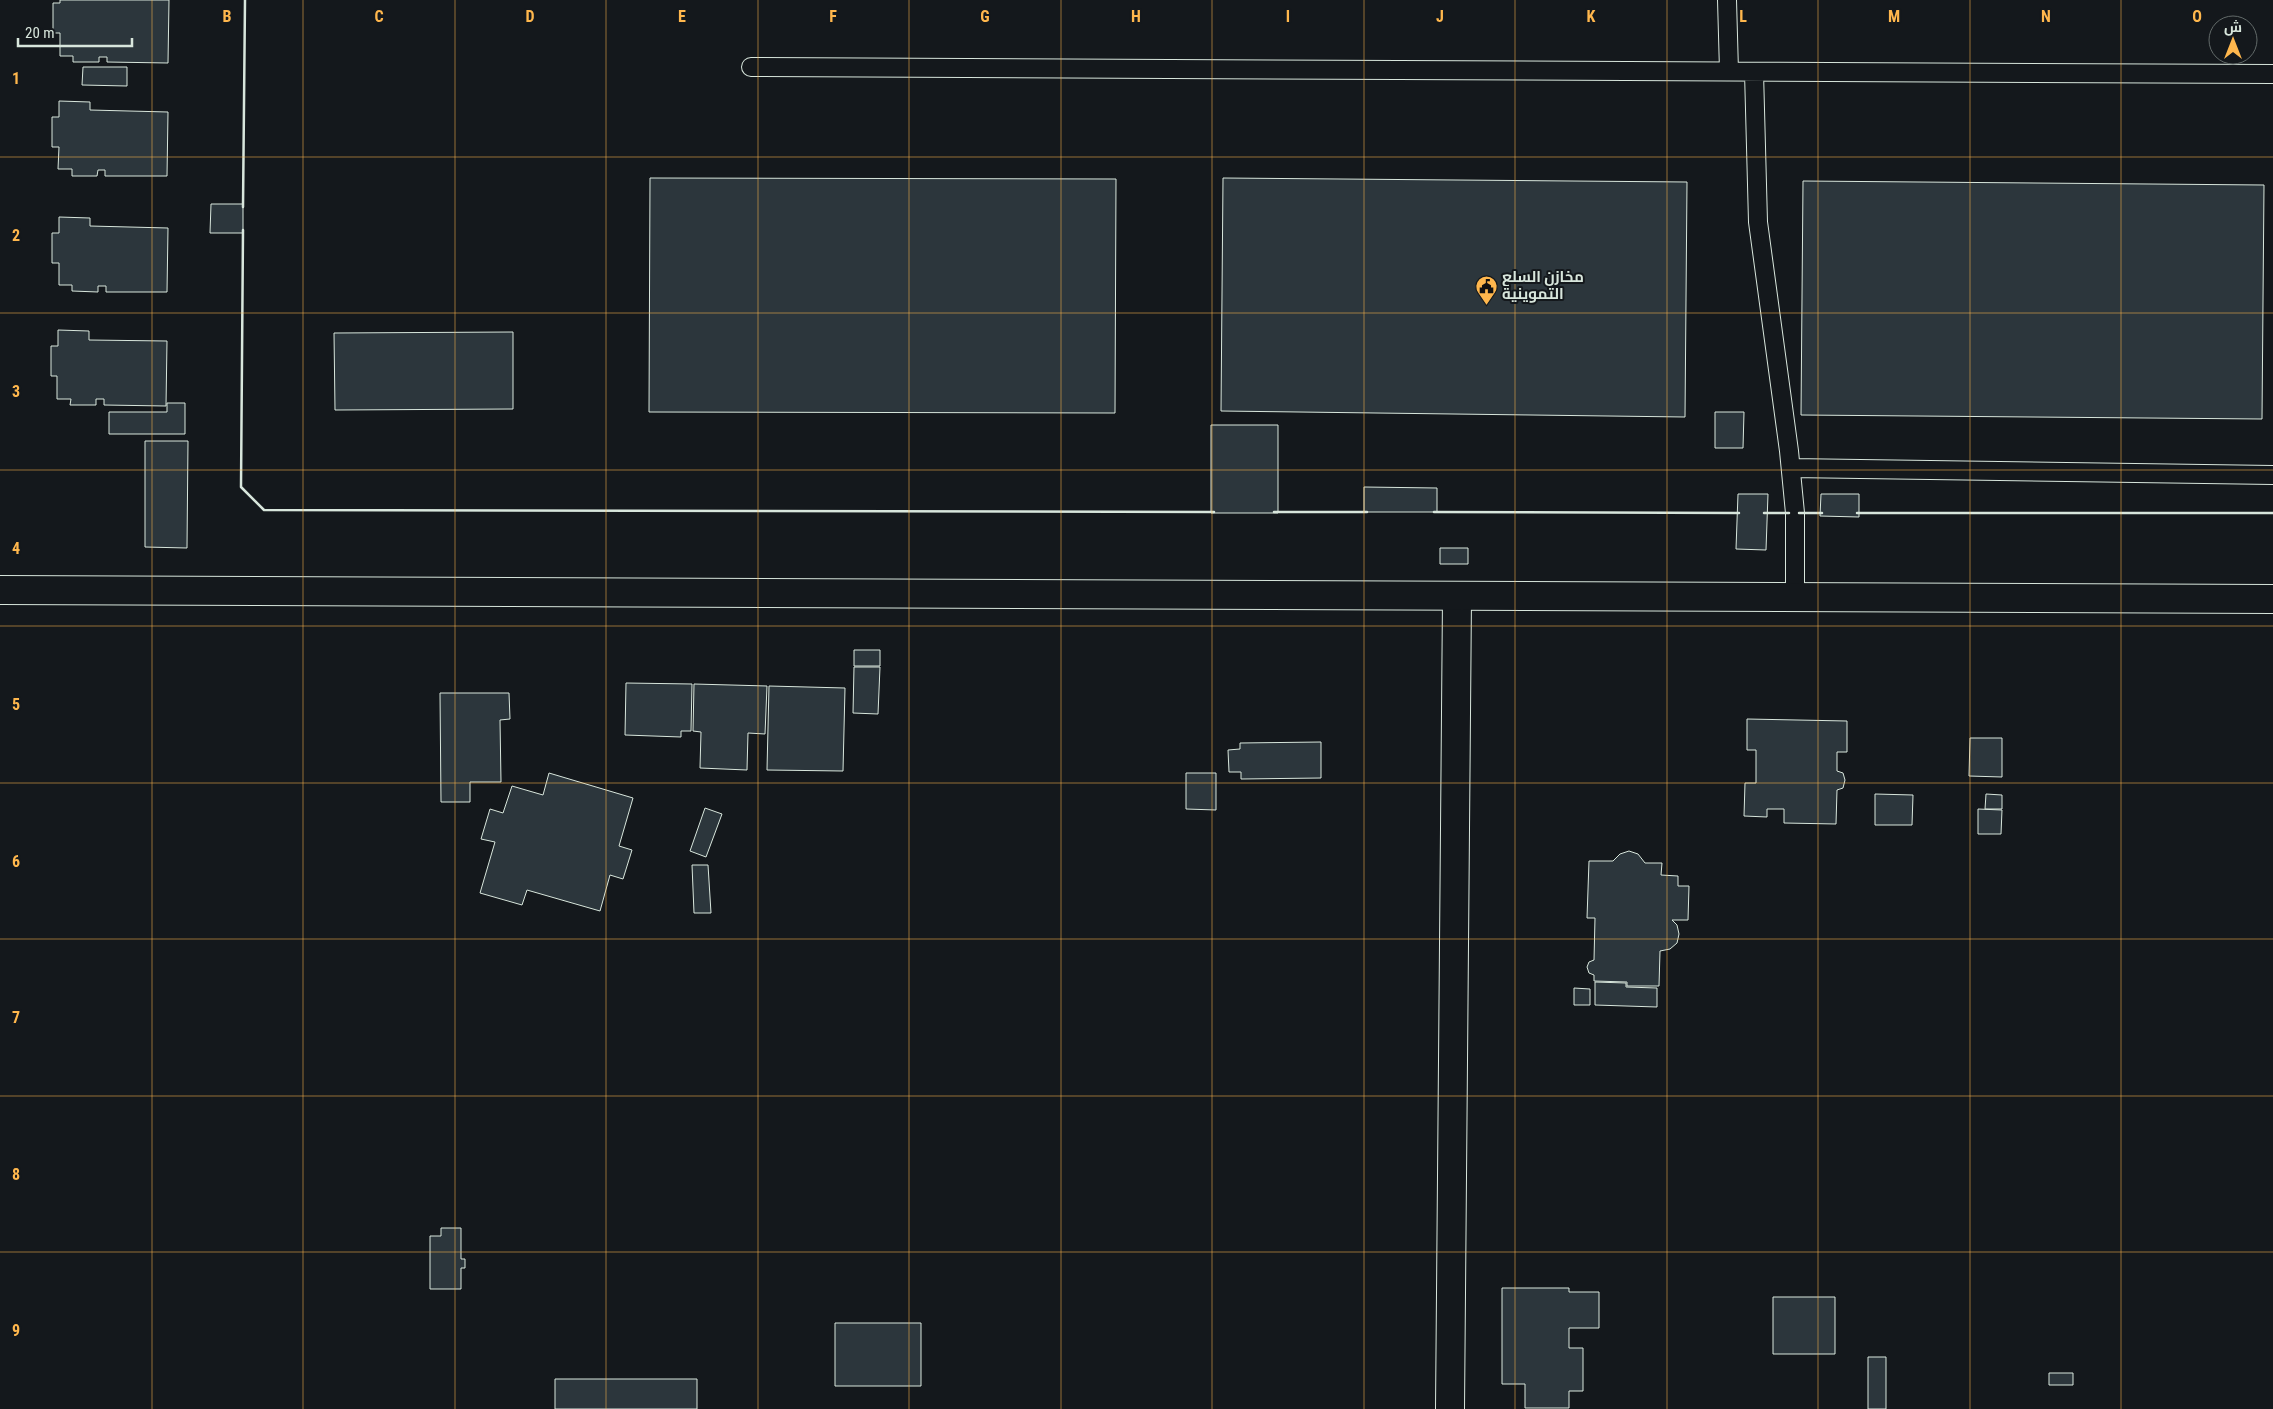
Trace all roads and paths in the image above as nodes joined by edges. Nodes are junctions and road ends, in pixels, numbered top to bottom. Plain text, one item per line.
1 (1727, 0) edge
2 (751, 67) dead end
3 (1729, 71) junction
4 (1754, 72) junction
5 (2273, 74) edge
6 (1791, 468) junction
7 (2273, 475) edge
8 (0, 590) edge
9 (1458, 596) junction
10 (1795, 598) junction
11 (2273, 599) edge
12 (1450, 1409) edge

1 - 3 lane
2 - 3 lane
3 - 4 lane
4 - 5 lane
4 - 6 lane
6 - 7 lane
6 - 10 lane
8 - 9 street
9 - 10 street
9 - 12 street
10 - 11 street

